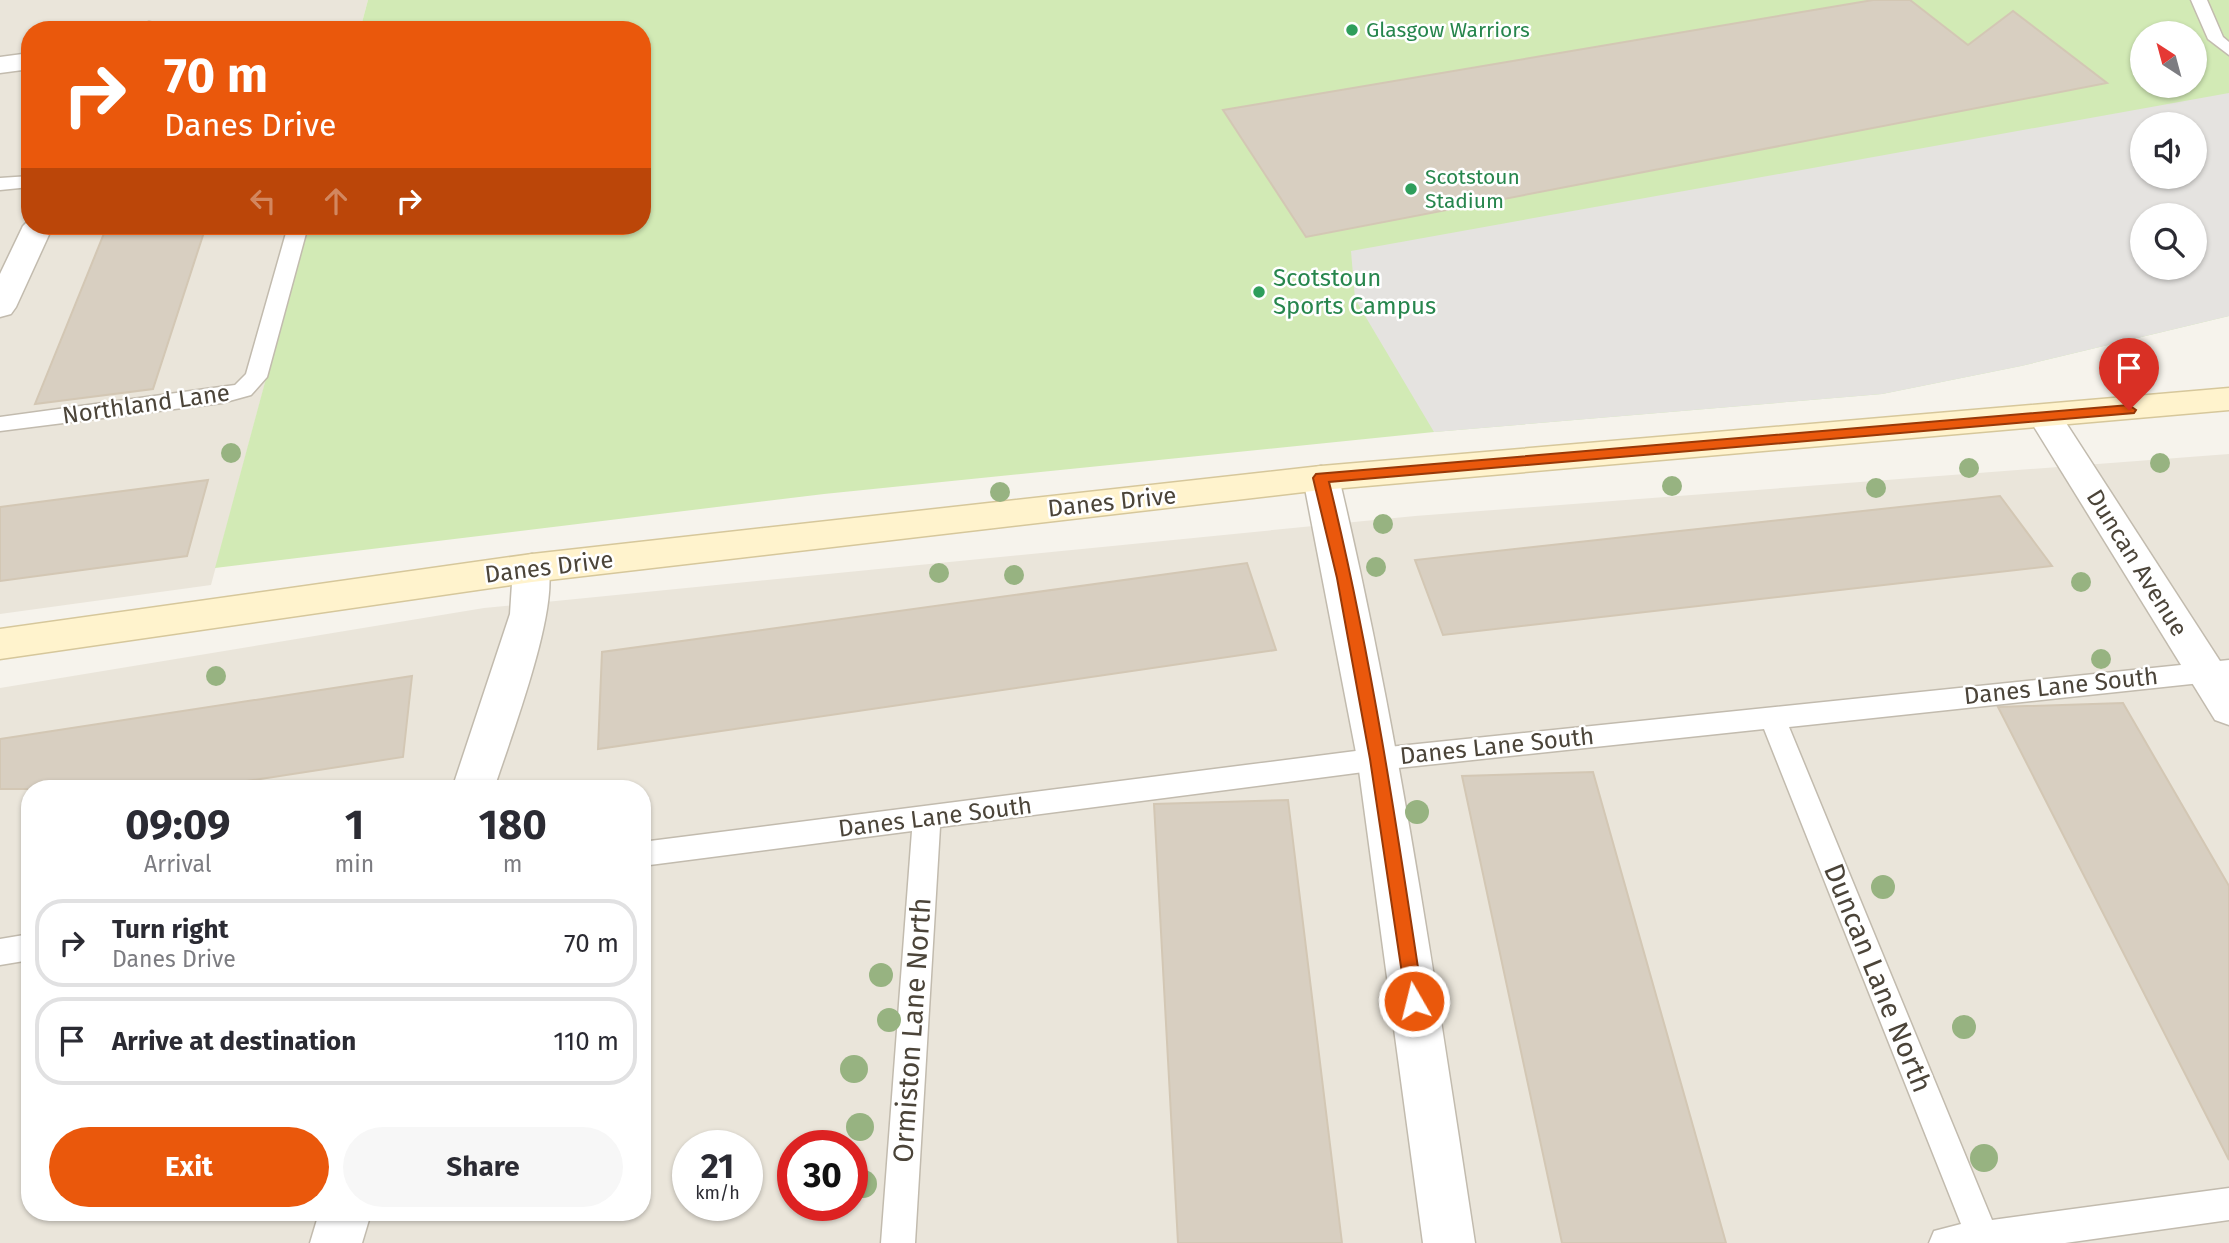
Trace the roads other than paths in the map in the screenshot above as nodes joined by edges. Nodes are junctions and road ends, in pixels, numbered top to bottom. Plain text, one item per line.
1 (2199, 0) edge
2 (2229, 50) edge
3 (21, 182) edge
4 (0, 184) edge
5 (34, 235) edge
6 (295, 235) edge
7 (0, 307) edge
8 (2229, 399) edge
9 (2045, 417) junction
10 (0, 424) edge
11 (1321, 478) junction
12 (532, 568) junction
13 (0, 644) edge
14 (2217, 671) edge
15 (2229, 709) edge
16 (1772, 717) junction
17 (1379, 759) junction
18 (476, 780) edge
19 (927, 818) junction
20 (651, 853) edge
21 (21, 948) edge
22 (0, 952) edge
23 (2229, 1205) edge
24 (343, 1221) edge
25 (1983, 1238) junction
26 (336, 1243) edge
27 (898, 1243) edge
28 (1449, 1243) edge
29 (1946, 1243) edge

1 - 2 lane
3 - 4 lane
5 - 7 street
6 - 10 lane, Northland Lane
8 - 9 street, Danes Drive
9 - 11 street, Danes Drive
9 - 14 street, Duncan Avenue
11 - 12 street, Danes Drive
11 - 17 street
12 - 13 street, Danes Drive
12 - 18 street
14 - 15 street, Duncan Avenue
14 - 16 lane, Danes Lane South
16 - 17 lane, Danes Lane South
16 - 25 lane, Duncan Lane North
17 - 19 lane, Danes Lane South
17 - 28 street
19 - 20 lane, Danes Lane South
19 - 27 lane, Ormiston Lane North
21 - 22 lane
23 - 25 lane
24 - 26 street
25 - 29 lane

